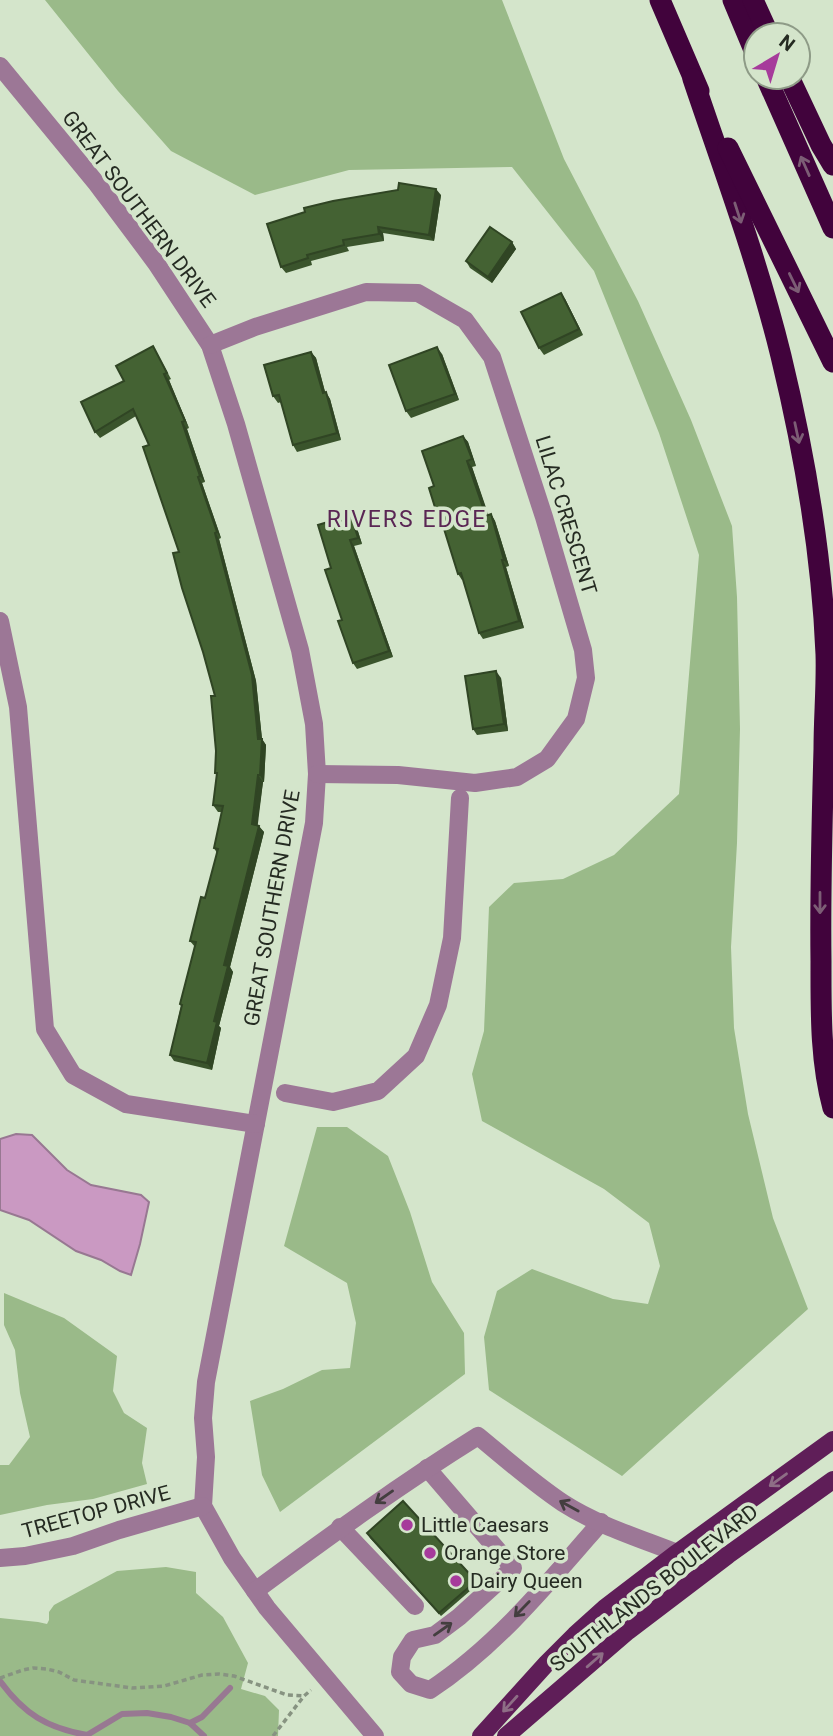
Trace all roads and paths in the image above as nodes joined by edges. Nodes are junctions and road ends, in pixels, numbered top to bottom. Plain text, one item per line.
1 (660, 0) edge
2 (733, 0) edge
3 (753, 0) edge
4 (763, 21) edge
5 (742, 22) edge
6 (0, 66) edge
7 (693, 79) junction
8 (771, 91) edge
9 (796, 91) edge
10 (833, 165) edge
11 (833, 228) edge
12 (210, 345) junction
13 (833, 362) edge
14 (0, 621) edge
15 (317, 774) junction
16 (460, 798) dead end
17 (285, 1093) dead end
18 (833, 1108) edge
19 (256, 1124) junction
20 (833, 1440) edge
21 (427, 1468) junction
22 (833, 1480) edge
23 (203, 1506) junction
24 (601, 1522) junction
25 (340, 1527) junction
26 (677, 1553) junction
27 (0, 1558) edge
28 (255, 1591) junction
29 (415, 1606) dead end
30 (0, 1678) edge
31 (273, 1736) edge
32 (375, 1736) edge
33 (481, 1736) edge
34 (506, 1736) edge

1 - 7 highway
2 - 5 highway
3 - 4 highway
6 - 12 street, GREAT SOUTHERN DRIVE
7 -> 13 highway
7 -> 18 highway
11 -> 8 highway
9 - 10 highway
12 - 15 street, GREAT SOUTHERN DRIVE
12 - 15 street, LILAC CRESCENT
14 - 19 street
15 - 19 street, GREAT SOUTHERN DRIVE
16 - 17 street
19 - 23 street, GREAT SOUTHERN DRIVE
20 -> 26 main road, SOUTHLANDS BOULEVARD
24 -> 21 street
24 -> 21 street
21 -> 25 street
34 -> 22 main road, SOUTHLANDS BOULEVARD
23 - 27 street, TREETOP DRIVE
23 - 28 street
24 - 26 street
25 - 28 street
25 - 29 street
26 -> 33 main road, SOUTHLANDS BOULEVARD
28 - 32 street
30 - 31 path

